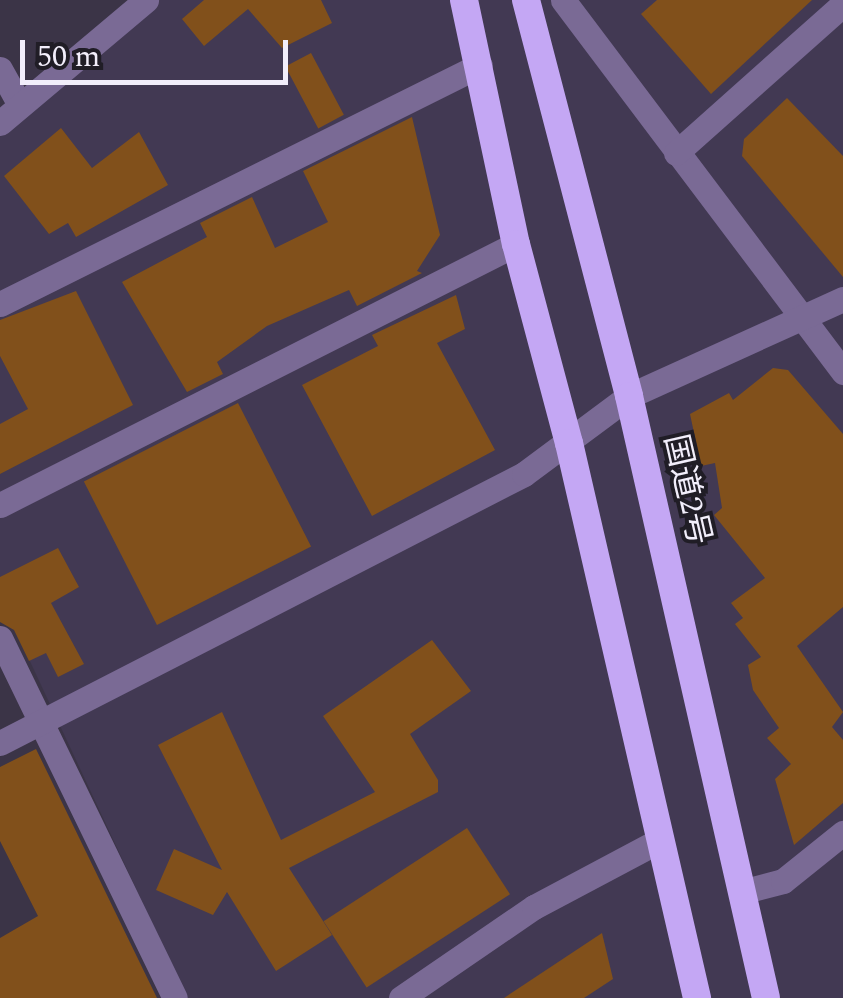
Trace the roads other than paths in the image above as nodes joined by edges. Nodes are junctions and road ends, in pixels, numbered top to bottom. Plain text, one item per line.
1 (146, 0) edge
2 (464, 0) edge
3 (526, 0) edge
4 (563, 0) edge
5 (843, 4) edge
6 (480, 65) junction
7 (0, 68) edge
8 (20, 105) junction
9 (0, 122) edge
10 (676, 153) junction
11 (516, 244) junction
12 (843, 299) edge
13 (0, 304) edge
14 (799, 320) junction
15 (843, 372) edge
16 (629, 396) junction
17 (569, 444) junction
18 (0, 505) edge
19 (0, 638) edge
20 (39, 721) junction
21 (0, 743) edge
22 (843, 833) edge
23 (660, 840) junction
24 (742, 892) junction
25 (175, 998) edge
26 (401, 998) edge
27 (697, 998) edge
28 (766, 998) edge

1 - 8 street
2 - 6 highway
3 - 16 highway, 国道2号
4 - 10 street
5 - 10 street
6 - 11 highway
6 - 13 street
7 - 8 street
8 - 9 street
10 - 14 street
11 - 17 highway
11 - 18 street
12 - 14 street
14 - 15 street
14 - 16 street
16 - 17 street
16 - 24 highway, 国道2号
17 - 20 street
17 - 23 highway
19 - 20 street
20 - 21 street
20 - 25 street
22 - 24 street
23 - 26 street
23 - 27 highway
24 - 28 highway, 国道2号

